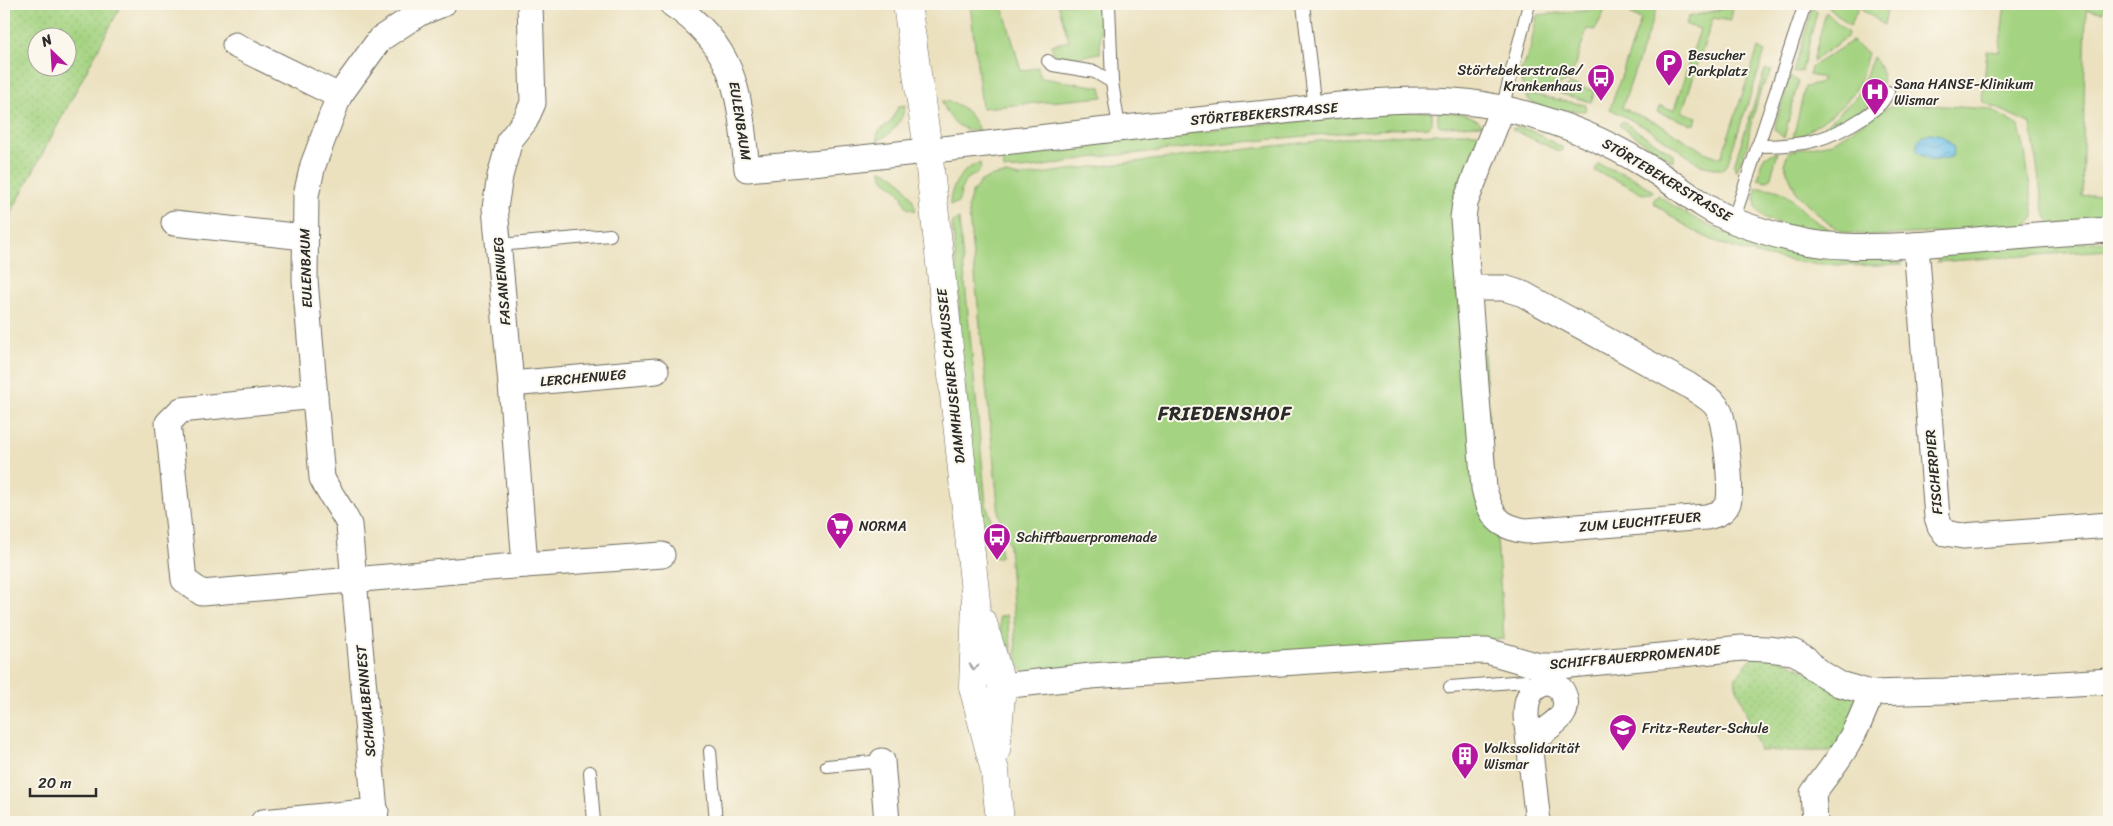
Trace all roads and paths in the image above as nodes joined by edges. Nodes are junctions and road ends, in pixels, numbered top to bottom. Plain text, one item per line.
1 (443, 4) edge
2 (530, 4) edge
3 (672, 4) edge
4 (907, 4) edge
5 (1109, 4) edge
6 (1303, 4) edge
7 (1529, 4) edge
8 (1805, 4) edge
9 (235, 45) dead end
10 (1048, 61) dead end
11 (1112, 82) junction
12 (1888, 92) dead end
13 (339, 96) junction
14 (1315, 109) junction
15 (1502, 109) junction
16 (1119, 128) junction
17 (1757, 146) junction
18 (928, 150) junction
19 (1733, 220) junction
20 (174, 223) dead end
21 (2109, 230) edge
22 (610, 235) dead end
23 (304, 237) junction
24 (499, 245) junction
25 (1916, 245) junction
26 (1469, 288) junction
27 (656, 372) dead end
28 (511, 384) junction
29 (315, 396) junction
30 (2109, 525) edge
31 (662, 555) dead end
32 (525, 565) junction
33 (355, 579) junction
34 (976, 601) junction
35 (2109, 680) edge
36 (1525, 681) junction
37 (1002, 686) junction
38 (1450, 687) dead end
39 (1872, 693) junction
40 (1530, 746) junction
41 (710, 751) dead end
42 (882, 761) joint
43 (827, 766) dead end
44 (995, 771) junction
45 (590, 772) dead end
46 (376, 817) edge
47 (263, 822) edge
48 (594, 822) edge
49 (716, 822) edge
50 (887, 822) edge
51 (1000, 822) edge
52 (1538, 822) edge
53 (1815, 822) edge

1 - 13 street, EULENBAUM
2 - 24 street, FASANENWEG
3 - 18 street, EULENBAUM
4 - 18 street, DAMMHUSENER CHAUSSEE
5 - 11 lane
6 - 14 lane
7 - 15 lane
8 - 17 lane
9 - 13 street
10 - 11 lane
11 - 16 lane
12 - 17 lane
13 - 23 street, EULENBAUM
14 - 15 street, STÖRTEBEKERSTRASSE
14 - 16 street, STÖRTEBEKERSTRASSE
15 - 19 street, STÖRTEBEKERSTRASSE
15 - 26 street, ZUM LEUCHTFEUER
16 - 18 street, STÖRTEBEKERSTRASSE
17 - 19 lane
18 - 34 street, DAMMHUSENER CHAUSSEE
19 - 25 street, STÖRTEBEKERSTRASSE
20 - 23 street
21 - 25 street, STÖRTEBEKERSTRASSE
22 - 24 lane
23 - 29 street, EULENBAUM
24 - 28 street, FASANENWEG
25 - 30 street, FISCHERPIER
26 - 26 street, ZUM LEUCHTFEUER
27 - 28 street, LERCHENWEG
28 - 32 street, FASANENWEG
29 - 33 street, EULENBAUM
29 - 33 street
31 - 32 street
32 - 33 street
33 - 46 street, SCHWALBENNEST
34 - 37 street, DAMMHUSENER CHAUSSEE
34 -> 44 street, DAMMHUSENER CHAUSSEE
35 - 39 street, SCHIFFBAUERPROMENADE
36 - 37 street, SCHIFFBAUERPROMENADE
36 - 38 lane
36 - 39 street, SCHIFFBAUERPROMENADE
36 - 40 street
36 - 40 street
37 - 44 street, DAMMHUSENER CHAUSSEE
39 - 53 street
40 - 52 street
41 - 49 lane
42 - 43 lane
42 - 50 street
44 - 51 street, DAMMHUSENER CHAUSSEE
45 - 48 lane
46 - 47 street

